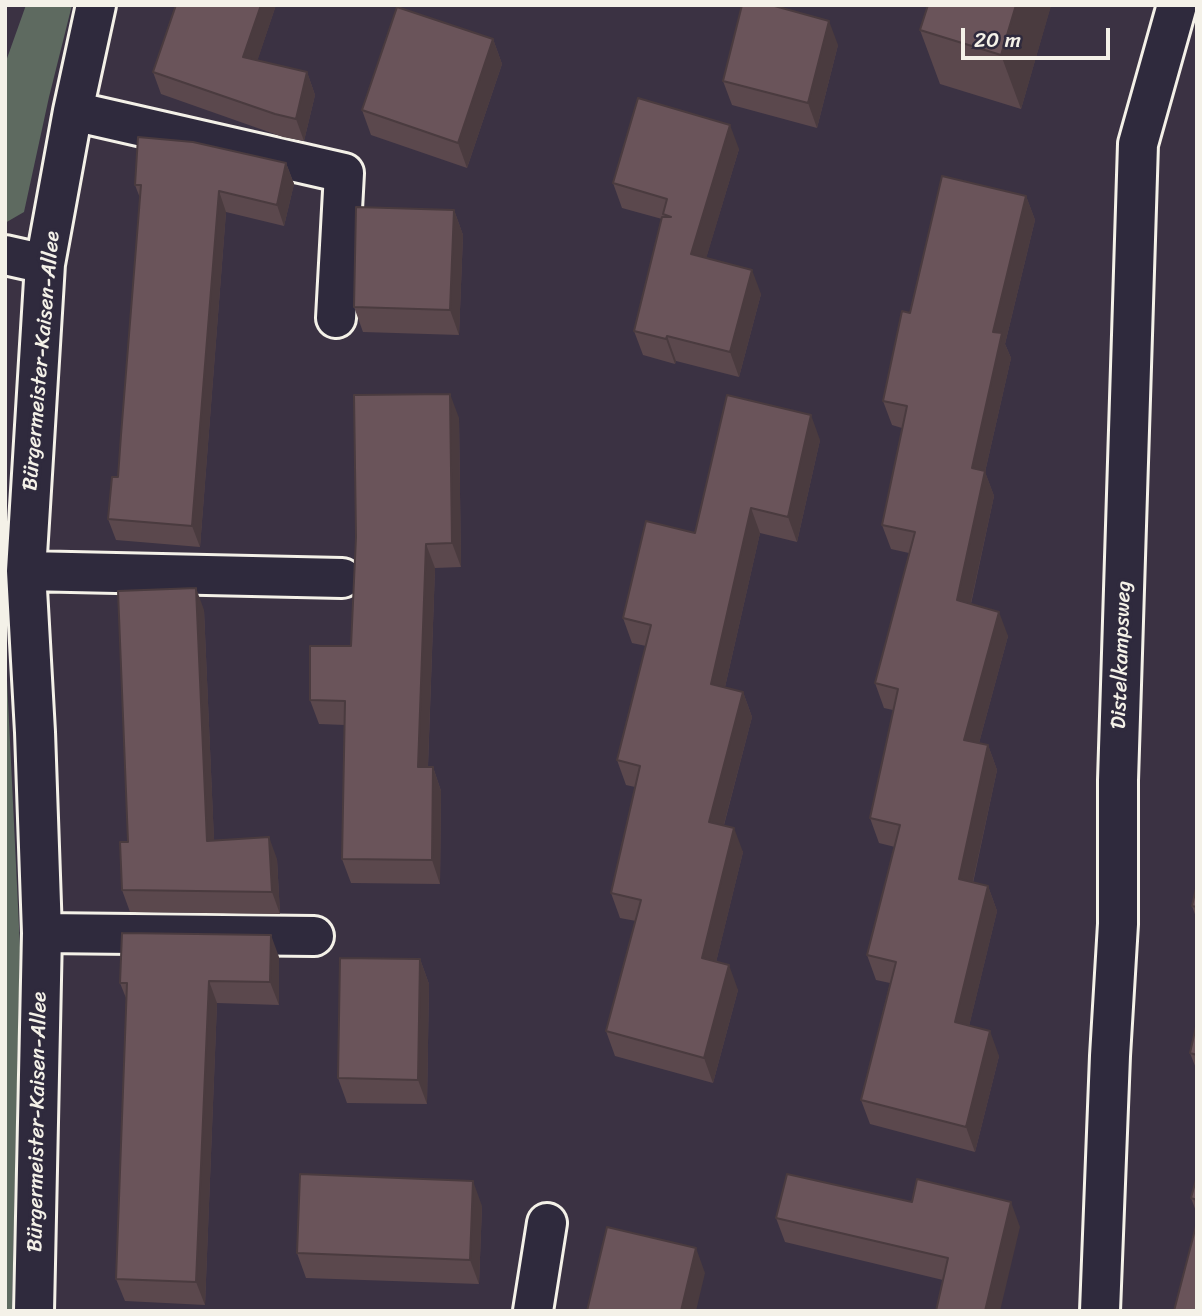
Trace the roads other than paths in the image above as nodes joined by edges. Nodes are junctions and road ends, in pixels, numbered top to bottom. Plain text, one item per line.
1 (96, 5) edge
2 (1177, 5) edge
3 (73, 111) junction
4 (5, 255) edge
5 (45, 264) junction
6 (336, 318) dead end
7 (26, 571) junction
8 (342, 578) dead end
9 (42, 933) junction
10 (314, 936) dead end
11 (547, 1223) dead end
12 (34, 1311) edge
13 (533, 1311) edge
14 (1100, 1311) edge

1 - 3 street, Bürgermeister-Kaisen-Allee
2 - 14 street, Distelkampsweg
3 - 5 street, Bürgermeister-Kaisen-Allee
3 - 6 street
4 - 5 street
5 - 7 street, Bürgermeister-Kaisen-Allee
7 - 8 street
7 - 9 street, Bürgermeister-Kaisen-Allee
9 - 10 street
9 - 12 street, Bürgermeister-Kaisen-Allee
11 - 13 street

